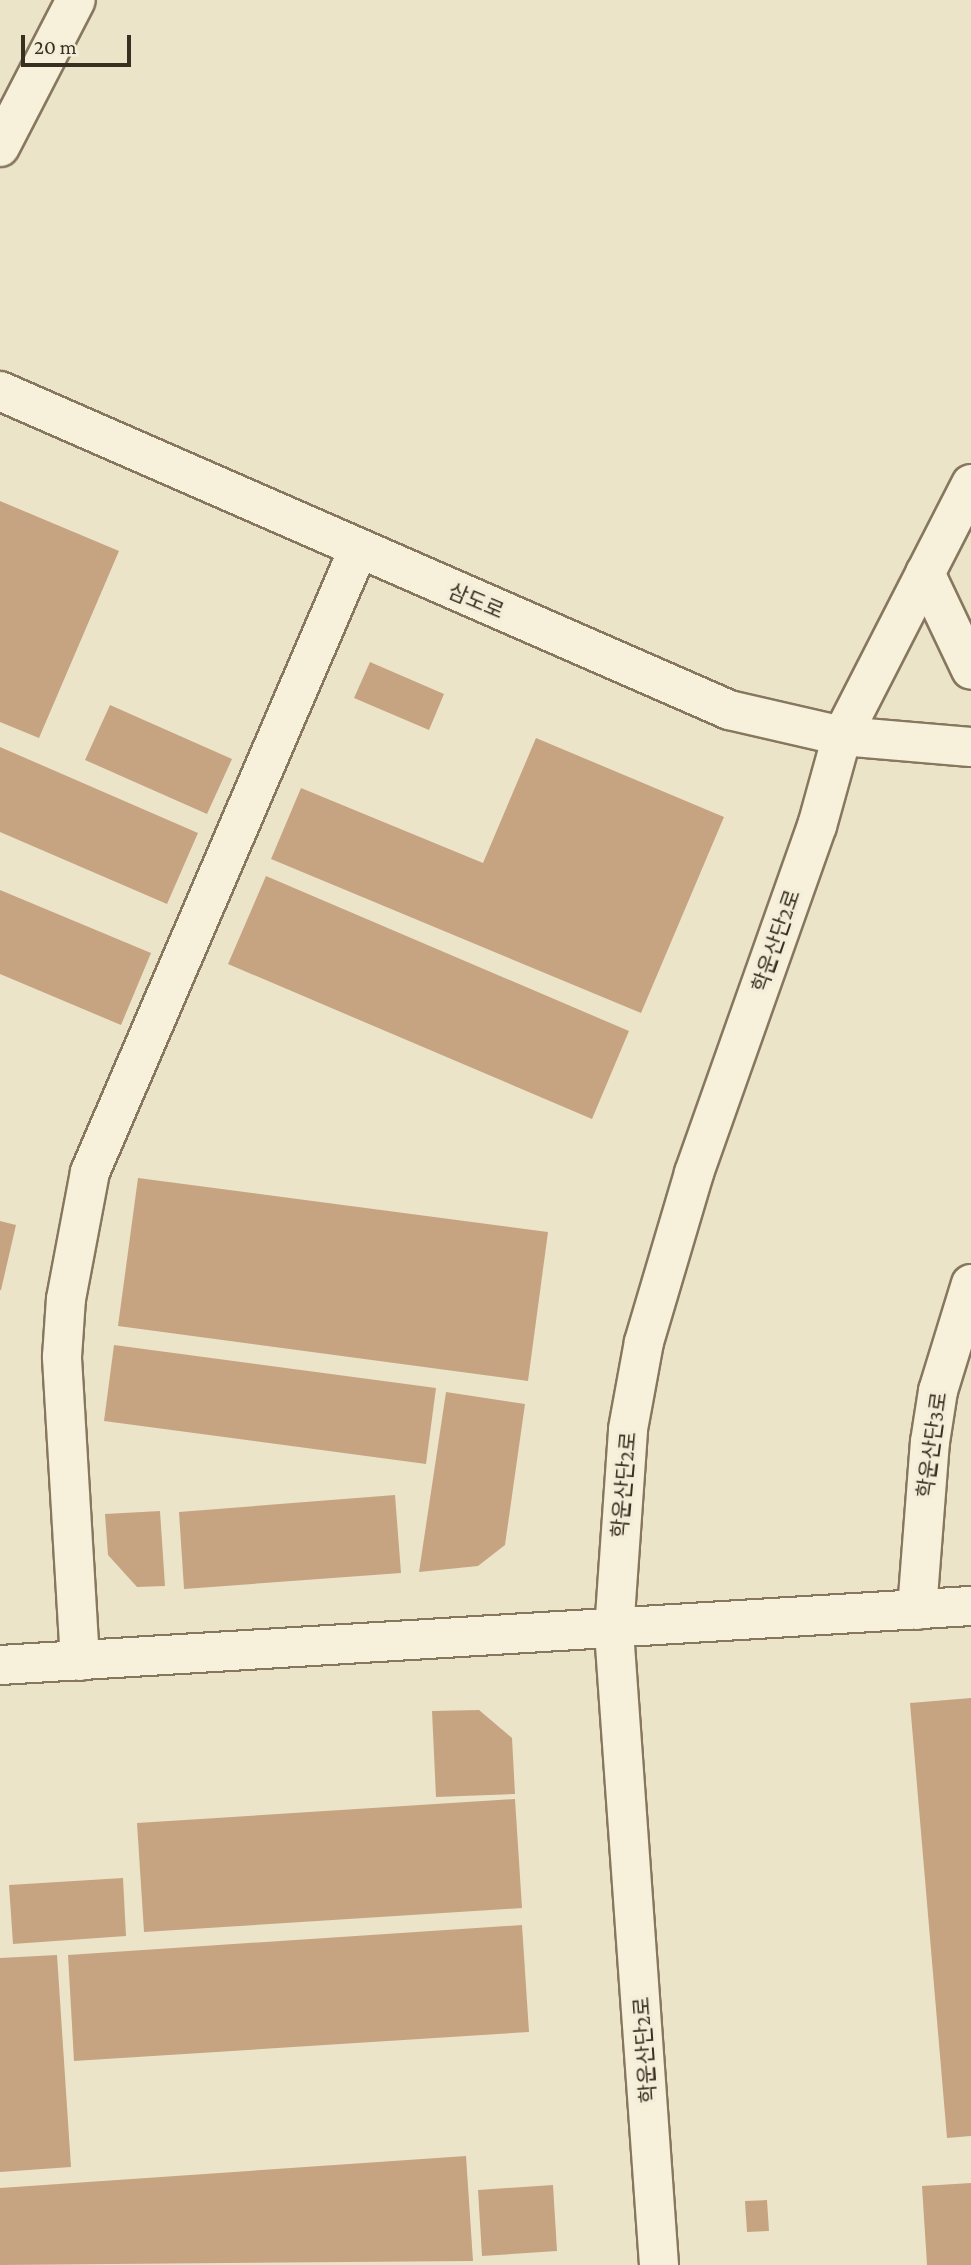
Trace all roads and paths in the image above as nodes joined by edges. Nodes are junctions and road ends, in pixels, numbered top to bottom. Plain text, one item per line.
1 (76, 0) edge
2 (0, 147) edge
3 (0, 391) edge
4 (971, 484) edge
5 (358, 550) junction
6 (925, 573) junction
7 (971, 670) edge
8 (842, 736) junction
9 (971, 747) edge
10 (971, 1284) edge
11 (955, 1389) edge
12 (971, 1606) edge
13 (917, 1610) junction
14 (614, 1631) junction
15 (80, 1661) junction
16 (0, 1665) edge
17 (659, 2265) edge

1 - 2 street
3 - 5 street, 삼도로
4 - 6 street, 학운산단2로
5 - 8 street, 삼도로
5 - 15 street
6 - 7 street
6 - 8 street, 학운산단2로
8 - 9 street, 삼도로
8 - 14 street, 학운산단2로
10 - 11 street, 학운산단3로
11 - 13 street, 학운산단3로
12 - 13 street
13 - 14 street
14 - 15 street
14 - 17 street, 학운산단2로
15 - 16 street

